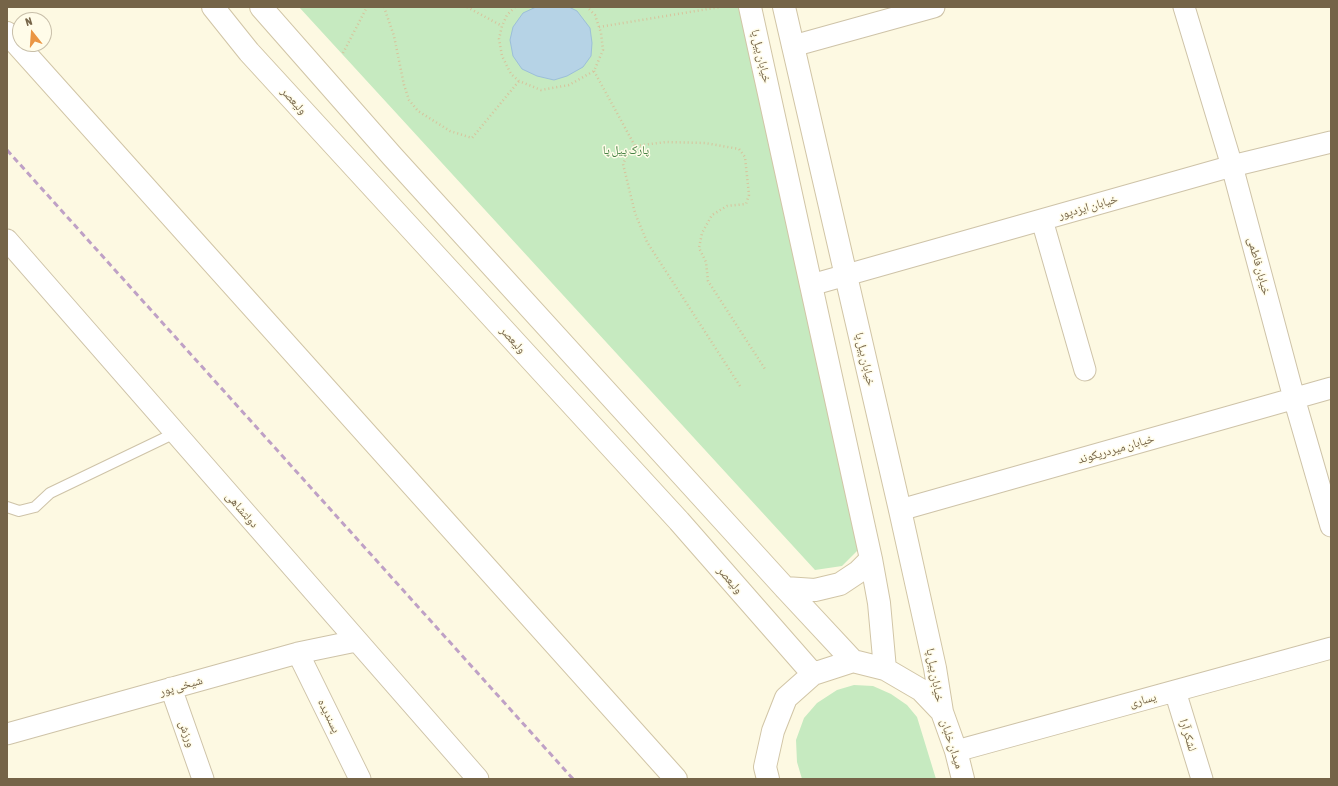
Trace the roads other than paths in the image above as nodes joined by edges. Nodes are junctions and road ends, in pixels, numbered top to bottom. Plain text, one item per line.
1 (213, 7) edge
2 (261, 7) edge
3 (750, 7) edge
4 (784, 7) edge
5 (934, 7) edge
6 (1184, 7) edge
7 (7, 32) edge
8 (793, 46) junction
9 (1331, 142) edge
10 (1232, 166) junction
11 (1042, 220) junction
12 (7, 240) edge
13 (846, 275) junction
14 (812, 285) junction
15 (1085, 370) dead end
16 (1331, 388) edge
17 (1294, 398) junction
18 (175, 433) junction
19 (7, 507) edge
20 (900, 510) junction
21 (1331, 526) edge
22 (870, 559) junction
23 (785, 588) junction
24 (356, 640) junction
25 (1331, 648) edge
26 (298, 653) junction
27 (853, 661) junction
28 (885, 669) junction
29 (813, 674) junction
30 (171, 688) junction
31 (1175, 691) junction
32 (942, 712) junction
33 (7, 734) edge
34 (956, 751) junction
35 (469, 776) edge
36 (203, 779) edge
37 (360, 779) edge
38 (676, 779) edge
39 (768, 779) edge
40 (963, 779) edge
41 (1202, 779) edge

1 - 29 street, ولیعصر
2 - 23 street
3 - 14 street, خیابان پیل پا
4 - 8 street, خیابان پیل پا
5 - 8 street
6 - 10 street, خیابان فاطمی
7 - 38 street
8 - 13 street, خیابان پیل پا
9 - 10 street, خیابان ایزدپور
10 - 11 street, خیابان ایزدپور
10 - 17 street, خیابان فاطمی
11 - 13 street, خیابان ایزدپور
11 - 15 street
12 - 18 street, دولتشاهی
13 - 14 street, خیابان ایزدپور
13 - 20 street, خیابان پیل پا
14 - 22 street, خیابان پیل پا
16 - 17 street, خیابان میردریکوند
17 - 20 street, خیابان میردریکوند
17 - 21 street, خیابان فاطمی
18 - 19 lane
18 - 24 street, دولتشاهی
20 - 32 street, خیابان پیل پا
22 - 23 street
22 - 28 street, خیابان پیل پا
23 - 27 street
24 - 26 street, شیخی پور
24 - 35 street, دولتشاهی
25 - 31 street, یساری
26 - 30 street, شیخی پور
26 - 37 street, پسندیده
27 - 28 street, میدان خلبان
27 - 29 street
28 - 32 street, میدان خلبان
29 - 39 street
30 - 33 street, شیخی پور
30 - 36 street, ورزش
31 - 34 street, یساری
31 - 41 street, لشکر آرا
32 - 34 street, میدان خلبان
34 - 40 street, میدان خلبان

